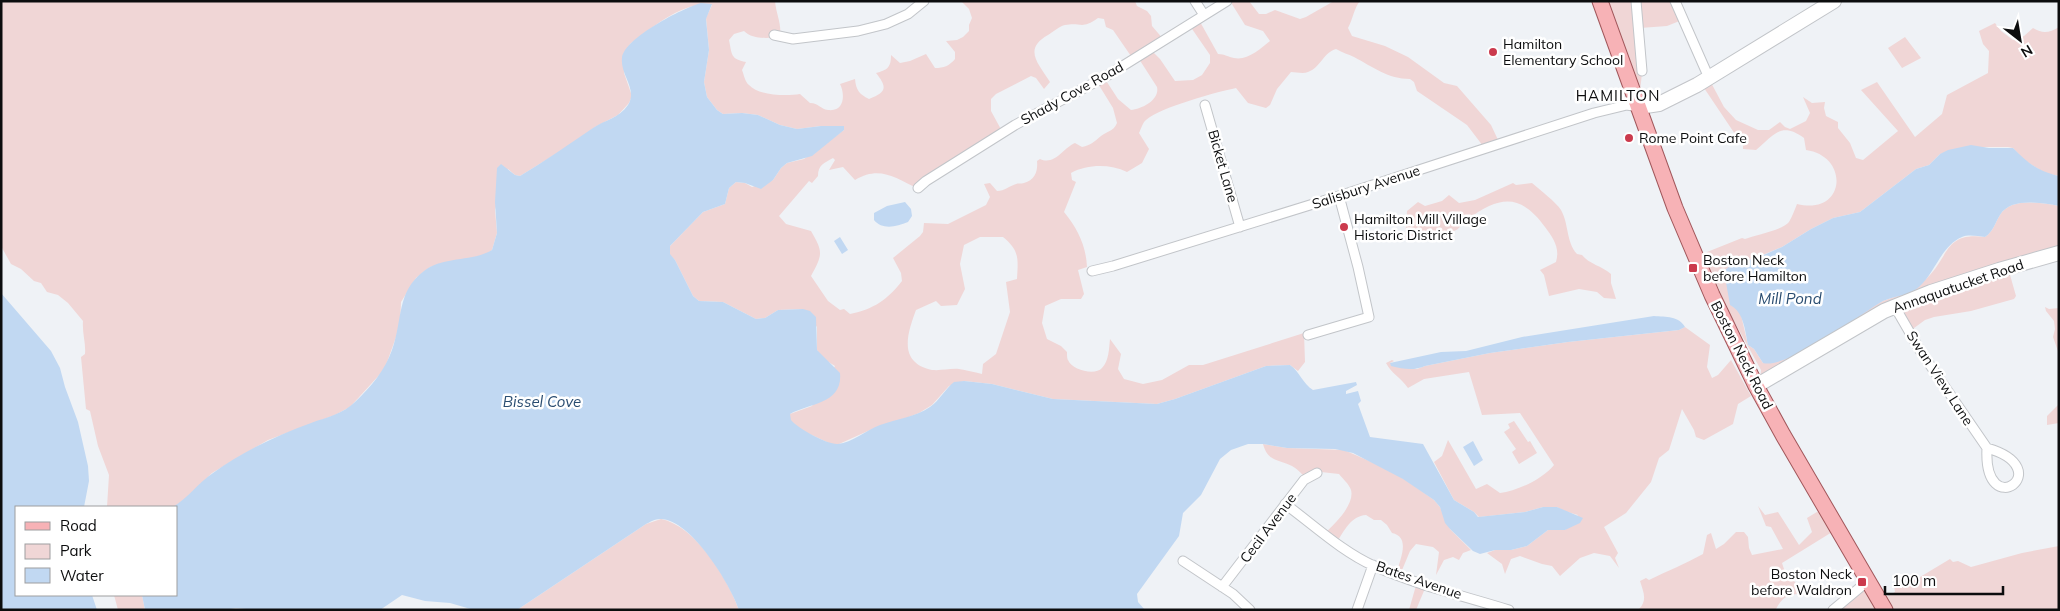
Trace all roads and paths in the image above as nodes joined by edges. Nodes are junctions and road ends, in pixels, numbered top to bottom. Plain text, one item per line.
1 (924, 1) edge
2 (1195, 1) edge
3 (1227, 1) edge
4 (1600, 1) edge
5 (1636, 1) edge
6 (1675, 1) edge
7 (1834, 1) edge
8 (1204, 15) junction
9 (774, 35) dead end
10 (1642, 71) dead end
11 (1709, 78) junction
12 (1205, 105) dead end
13 (1639, 106) junction
14 (918, 188) dead end
15 (1339, 196) junction
16 (1240, 227) junction
17 (2059, 253) edge
18 (1092, 271) dead end
19 (1895, 307) junction
20 (1308, 335) dead end
21 (1756, 386) junction
22 (1987, 448) junction
23 (1317, 474) dead end
24 (1286, 504) junction
25 (1183, 561) dead end
26 (1373, 565) junction
27 (1868, 580) junction
28 (1222, 587) junction
29 (1250, 610) edge
30 (1357, 610) edge
31 (1509, 610) edge
32 (1832, 610) edge
33 (1885, 610) edge

1 - 9 street
2 - 8 street
3 - 8 street, Shady Cove Road
4 - 13 main road, Boston Neck Road
5 - 10 street
6 - 11 street
7 - 11 street
8 - 14 street, Shady Cove Road
11 - 13 street
12 - 16 street, Bicket Lane
13 - 15 street, Salisbury Avenue
13 - 21 main road, Boston Neck Road
15 - 16 street, Salisbury Avenue
15 - 20 street
16 - 18 street, Salisbury Avenue
17 - 19 street, Annaquatucket Road
19 - 21 street, Annaquatucket Road
19 - 22 street, Swan View Lane
21 - 27 main road, Boston Neck Road
22 - 22 street, Swan View Lane
23 - 24 street, Cecil Avenue
24 - 26 street, Bates Avenue
24 - 28 street, Cecil Avenue
25 - 28 street
26 - 30 street
26 - 31 street, Bates Avenue
27 - 32 street
27 - 33 main road, Boston Neck Road
28 - 29 street

